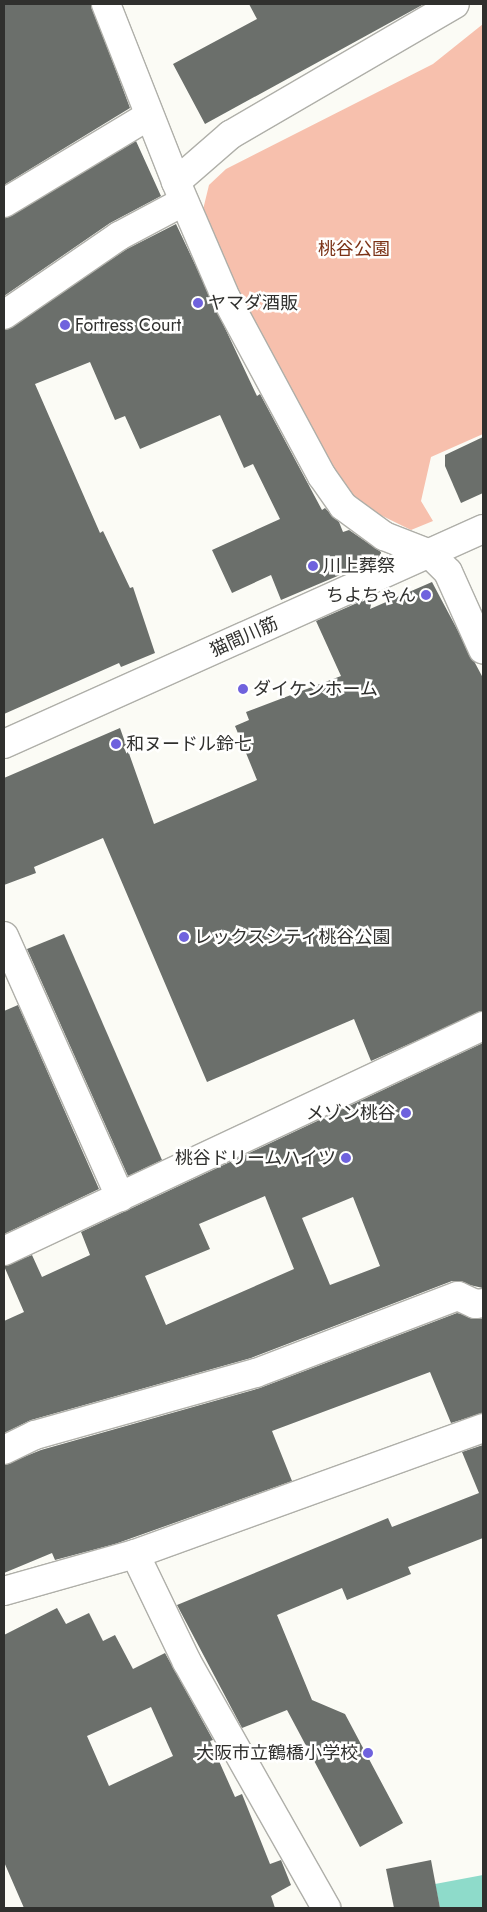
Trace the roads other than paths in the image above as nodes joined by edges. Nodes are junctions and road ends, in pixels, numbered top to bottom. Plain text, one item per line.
1 (106, 4) edge
2 (455, 4) edge
3 (148, 116) junction
4 (179, 192) junction
5 (4, 203) edge
6 (4, 314) edge
7 (483, 529) edge
8 (430, 554) junction
9 (483, 650) edge
10 (4, 744) edge
11 (4, 936) edge
12 (483, 1026) edge
13 (120, 1197) junction
14 (4, 1251) edge
15 (483, 1303) edge
16 (483, 1428) edge
17 (4, 1450) edge
18 (135, 1554) junction
19 (4, 1591) edge
20 (326, 1908) edge

1 - 3 street
2 - 4 street
3 - 4 street
3 - 5 street
4 - 6 street
4 - 8 street
7 - 8 street, 猫間川筋
8 - 9 street
8 - 10 street, 猫間川筋
11 - 13 street
12 - 13 street
13 - 14 street
15 - 17 street
16 - 18 street
18 - 19 street
18 - 20 street

